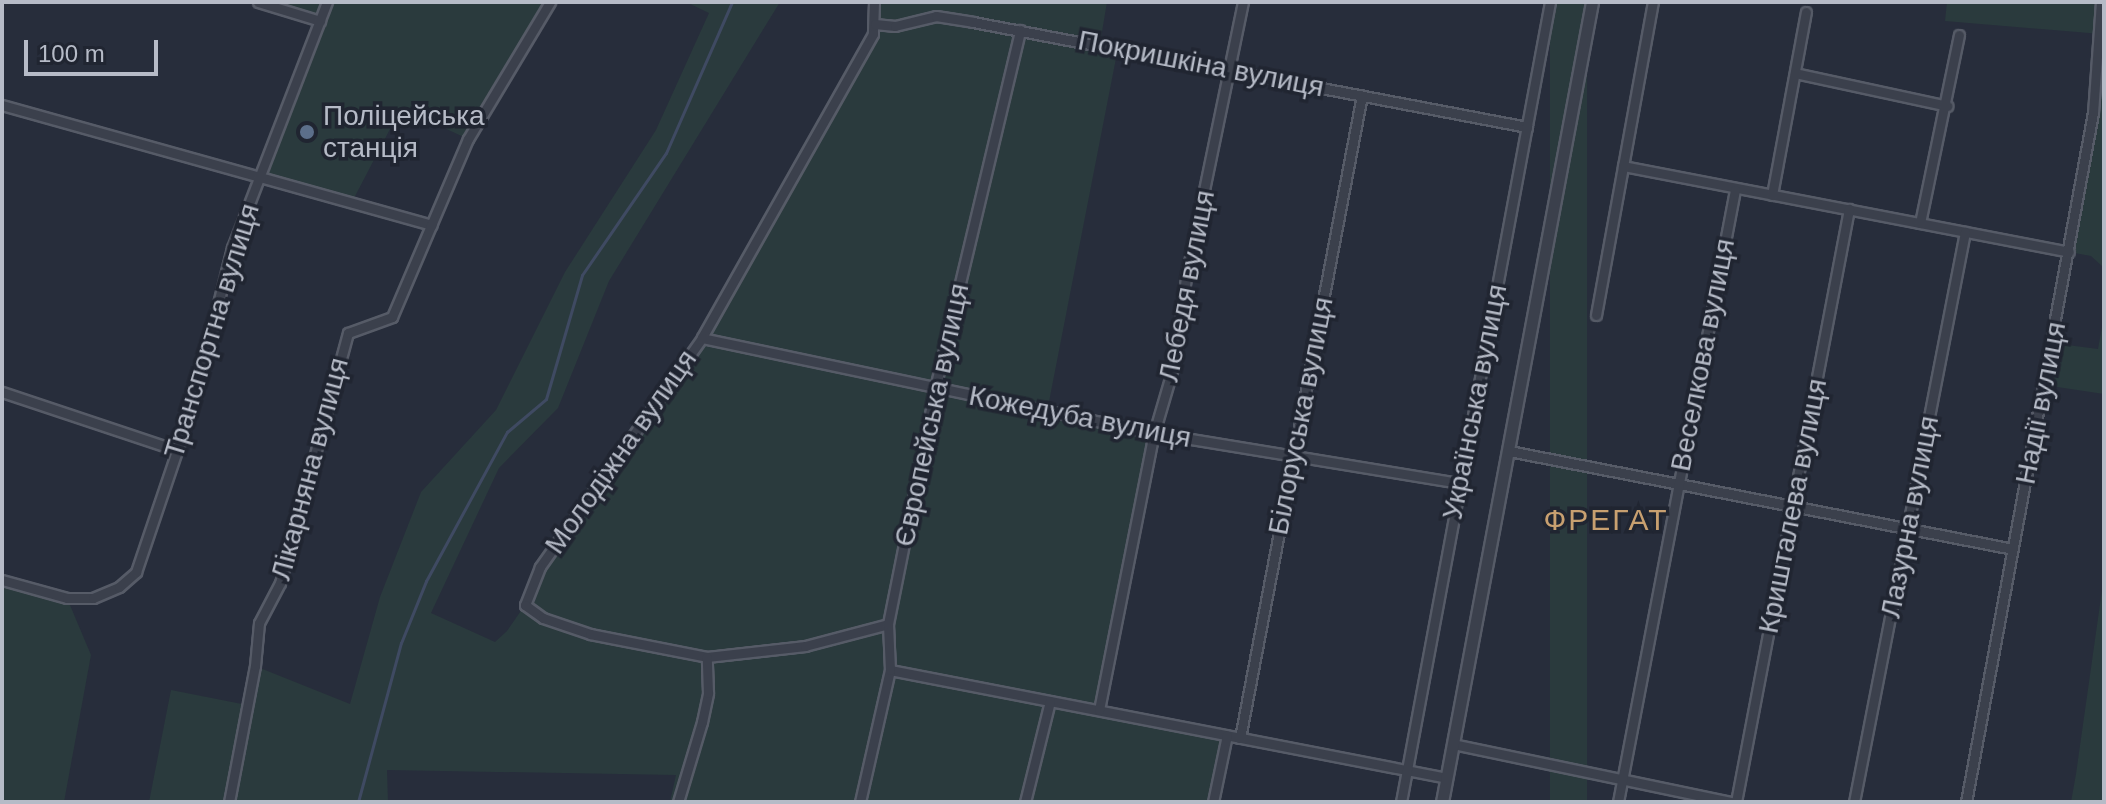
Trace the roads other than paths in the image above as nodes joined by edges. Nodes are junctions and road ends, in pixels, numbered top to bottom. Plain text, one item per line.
1 (258, 2) edge
2 (327, 2) edge
3 (550, 2) edge
4 (874, 2) edge
5 (1243, 2) edge
6 (1550, 2) edge
7 (1592, 2) edge
8 (1653, 2) edge
9 (2101, 2) edge
10 (1806, 12) dead end
11 (320, 21) junction
12 (875, 24) junction
13 (1020, 30) junction
14 (1959, 35) dead end
15 (1230, 70) junction
16 (1795, 73) junction
17 (1362, 95) junction
18 (2, 105) edge
19 (1947, 106) junction
20 (1527, 127) junction
21 (1623, 166) junction
22 (262, 176) junction
23 (1735, 190) dead end
24 (1772, 195) junction
25 (1849, 209) junction
26 (1920, 223) junction
27 (432, 225) junction
28 (1965, 232) junction
29 (2069, 252) junction
30 (1596, 315) dead end
31 (702, 338) junction
32 (935, 388) junction
33 (2, 392) edge
34 (1154, 433) junction
35 (176, 450) junction
36 (1509, 451) junction
37 (1293, 456) junction
38 (1460, 483) junction
39 (1679, 484) junction
40 (1793, 506) junction
41 (1907, 528) junction
42 (2013, 549) junction
43 (2, 580) edge
44 (888, 624) junction
45 (707, 657) junction
46 (890, 670) junction
47 (1050, 701) junction
48 (1099, 710) junction
49 (1227, 735) junction
50 (1240, 738) junction
51 (1453, 744) junction
52 (1407, 770) junction
53 (1447, 778) junction
54 (1622, 780) junction
55 (229, 802) edge
56 (678, 802) edge
57 (860, 802) edge
58 (1025, 802) edge
59 (1213, 802) edge
60 (1401, 802) edge
61 (1442, 802) edge
62 (1618, 802) edge
63 (1733, 802) edge
64 (1854, 802) edge
65 (1966, 802) edge

1 - 11 street
2 - 11 street, Транспортна вулиця
3 - 27 street, Лікарняна вулиця
4 - 12 street
5 - 15 street, Лебедя вулиця
6 - 20 street, Українська вулиця
7 - 36 street
8 - 21 street
9 - 29 street, Надії вулиця
10 - 16 street
11 - 22 street, Транспортна вулиця
12 - 13 street, Покришкіна вулиця
12 - 31 street, Молодіжна вулиця
13 - 15 street, Покришкіна вулиця
13 - 32 street, Європейська вулиця
14 - 19 street
15 - 17 street, Покришкіна вулиця
15 - 34 street, Лебедя вулиця
16 - 19 street
16 - 24 street
17 - 20 street, Покришкіна вулиця
17 - 37 street, Білоруська вулиця
18 - 22 street
19 - 26 street
20 - 38 street, Українська вулиця
21 - 24 street
21 - 30 street
22 - 27 street
22 - 35 street, Транспортна вулиця
23 - 39 street, Веселкова вулиця
24 - 25 street
25 - 26 street
25 - 40 street, Кришталева вулиця
26 - 28 street
27 - 55 street, Лікарняна вулиця
28 - 29 street
28 - 41 street, Лазурна вулиця
29 - 42 street, Надії вулиця
31 - 32 street, Кожедуба вулиця
31 - 45 street, Молодіжна вулиця
32 - 34 street, Кожедуба вулиця
32 - 44 street, Європейська вулиця
33 - 35 street
34 - 37 street, Кожедуба вулиця
34 - 48 street, Лебедя вулиця
35 - 43 street, Транспортна вулиця
36 - 39 street
36 - 51 street
37 - 38 street, Кожедуба вулиця
37 - 50 street, Білоруська вулиця
38 - 52 street, Українська вулиця
39 - 40 street
39 - 54 street, Веселкова вулиця
40 - 41 street
40 - 63 street, Кришталева вулиця
41 - 42 street
41 - 64 street, Лазурна вулиця
42 - 65 street, Надії вулиця
44 - 45 street
44 - 46 street, Європейська вулиця
45 - 56 street
46 - 47 street
46 - 57 street, Європейська вулиця
47 - 48 street
47 - 58 street
48 - 49 street
49 - 50 street
49 - 59 street
50 - 52 street
51 - 53 street
51 - 54 street
52 - 53 street
52 - 60 street, Українська вулиця
53 - 61 street
54 - 62 street, Веселкова вулиця
54 - 63 street

